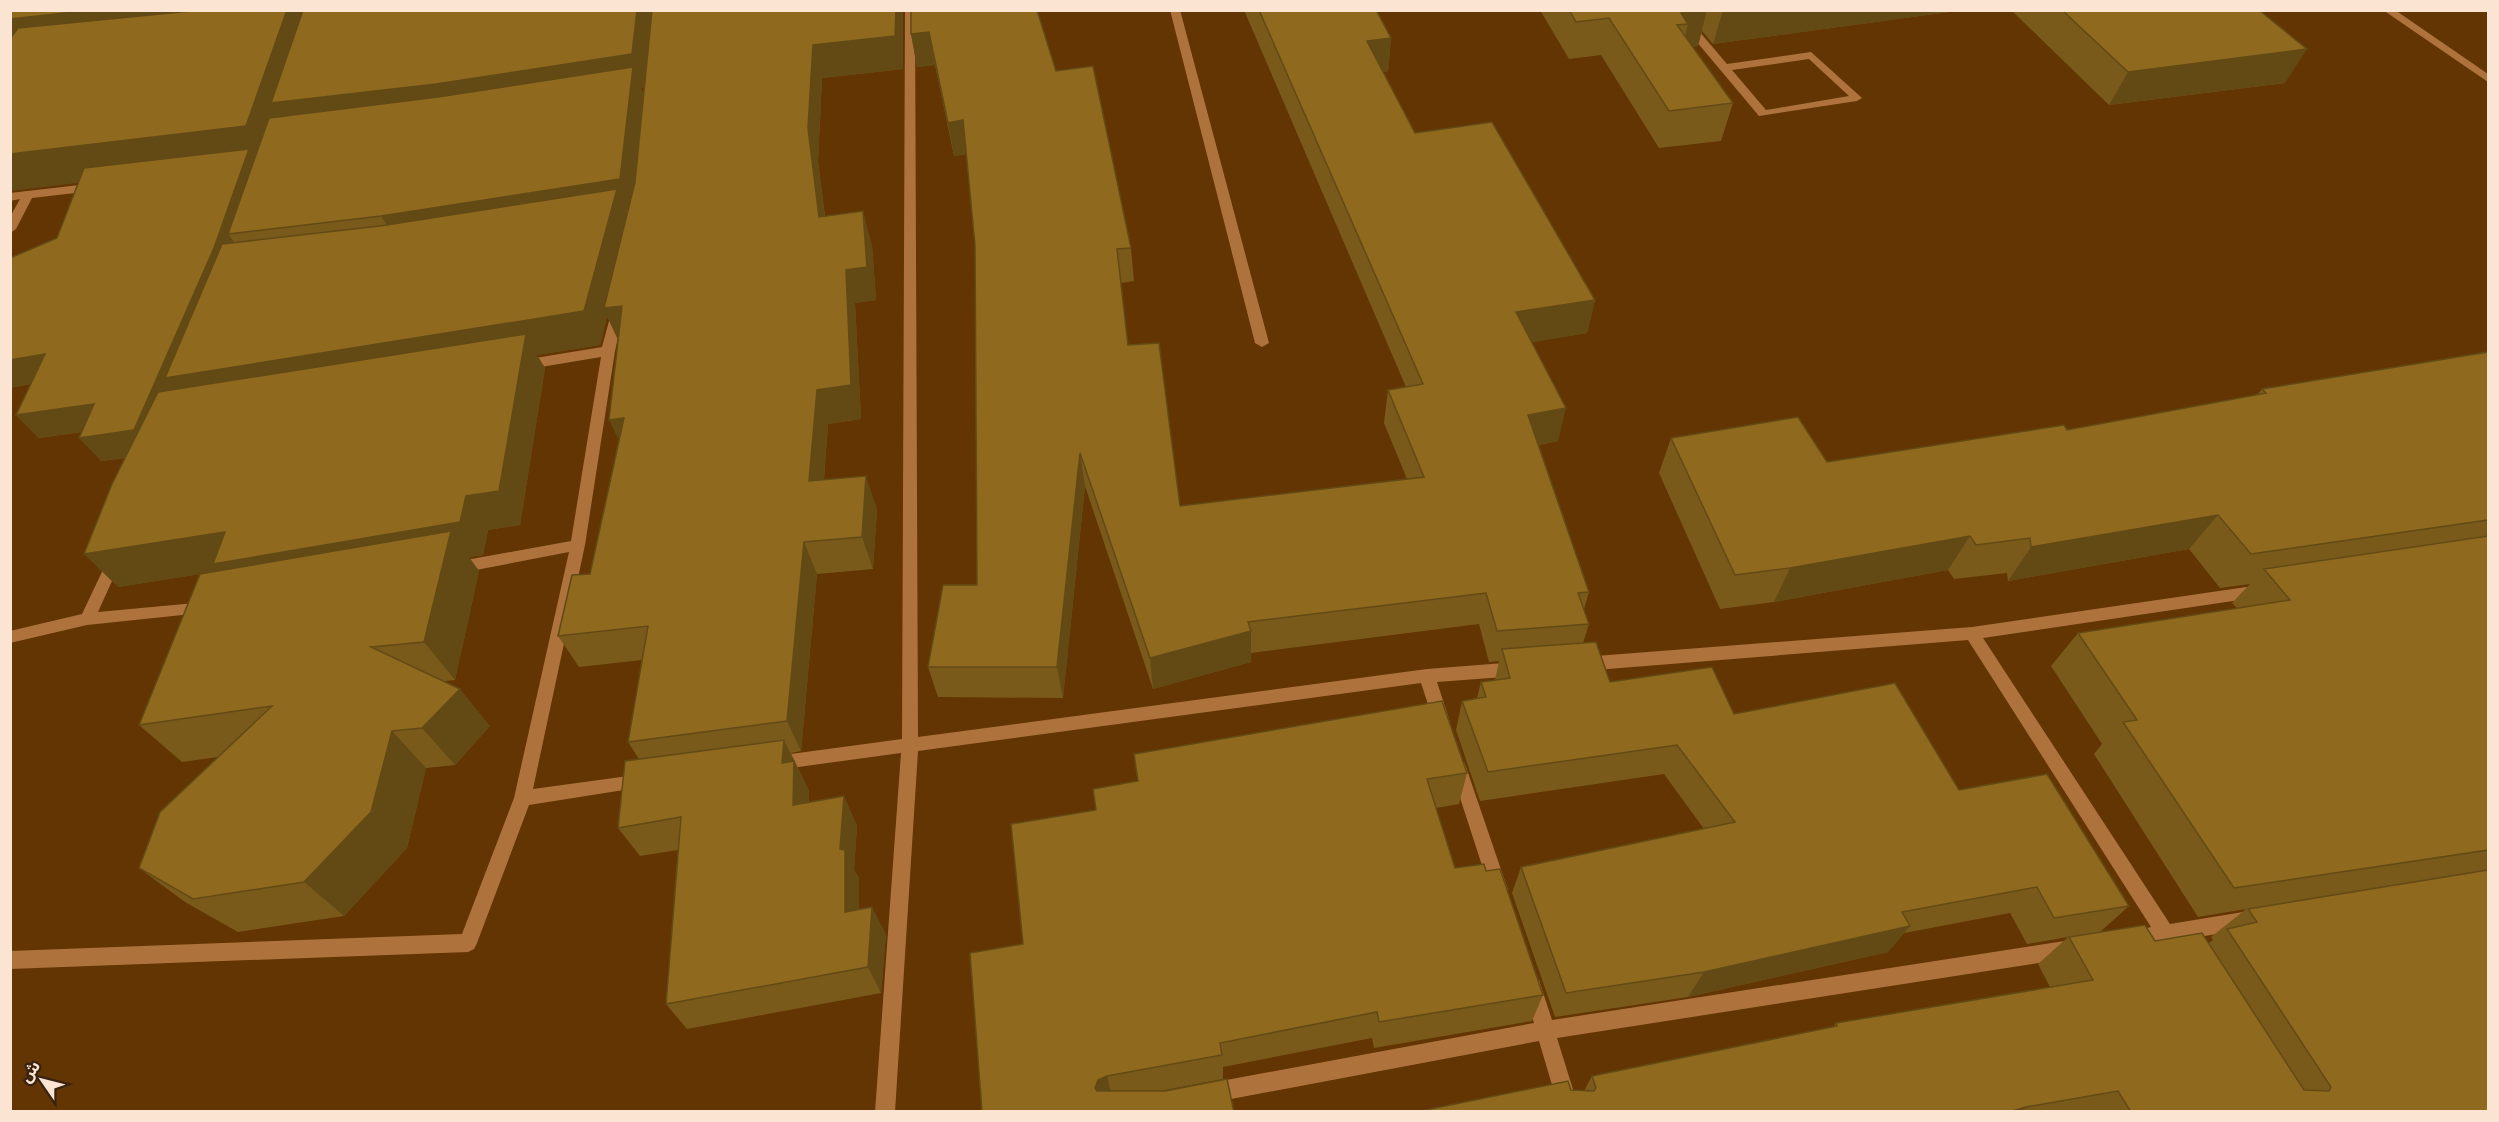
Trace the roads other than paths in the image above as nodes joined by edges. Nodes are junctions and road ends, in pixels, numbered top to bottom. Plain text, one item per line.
1 (910, 10) edge
2 (1175, 10) edge
3 (1675, 10) edge
4 (2388, 10) edge
5 (1724, 68) junction
6 (2488, 79) edge
7 (110, 185) edge
8 (28, 195) junction
9 (10, 197) edge
10 (10, 229) edge
11 (622, 294) edge
12 (1262, 343) dead end
13 (608, 351) junction
14 (505, 368) edge
15 (578, 545) junction
16 (121, 546) edge
17 (438, 571) edge
18 (2277, 588) edge
19 (227, 606) edge
20 (87, 619) junction
21 (1972, 633) junction
22 (10, 637) edge
23 (1569, 665) edge
24 (1534, 668) edge
25 (1427, 676) junction
26 (910, 744) junction
27 (757, 765) edge
28 (664, 778) edge
29 (523, 798) junction
30 (1506, 909) edge
31 (2269, 917) edge
32 (2165, 933) junction
33 (2118, 941) edge
34 (2095, 945) edge
35 (2177, 953) edge
36 (10, 960) edge
37 (1525, 964) edge
38 (1547, 1030) junction
39 (1195, 1096) edge
40 (885, 1112) edge
41 (1570, 1112) edge

1 - 26 street
2 - 12 street
3 - 5 street
4 - 6 street
5 - 5 street
7 - 8 street
8 - 9 street
8 - 10 street
11 - 13 street
13 - 14 street
13 - 15 street
15 - 17 street
15 - 29 street
16 - 20 street
18 - 21 street
19 - 20 street
20 - 22 street
21 - 23 street
21 - 32 street
24 - 25 street
25 - 26 street
25 - 30 street
26 - 27 street
26 - 40 street
28 - 29 street
29 - 36 street
31 - 32 street
32 - 33 street
32 - 35 street
34 - 38 street
37 - 38 street
38 - 39 street
38 - 41 street

